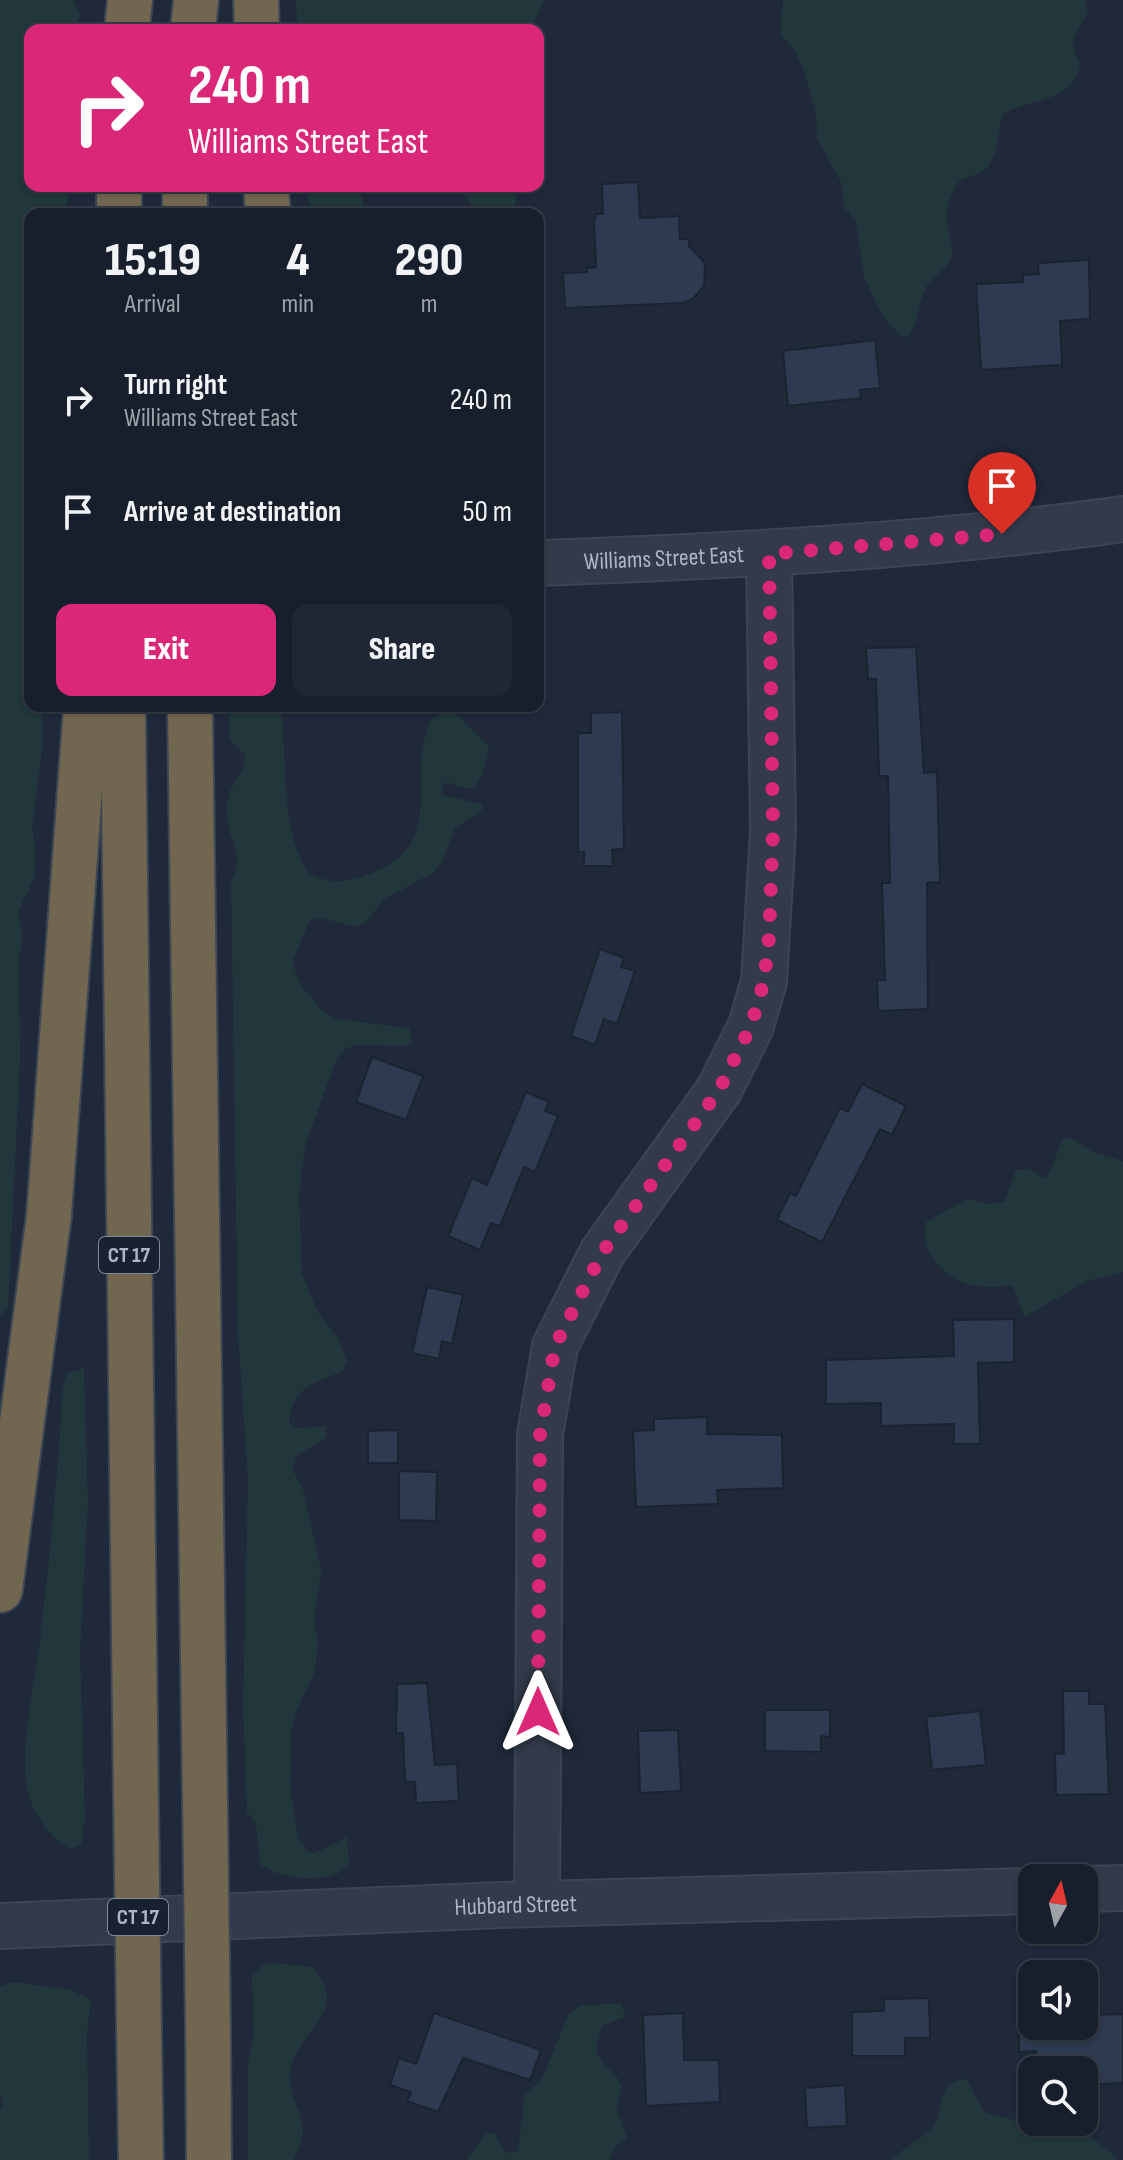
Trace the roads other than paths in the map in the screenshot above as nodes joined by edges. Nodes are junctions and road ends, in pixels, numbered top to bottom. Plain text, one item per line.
1 (130, 0) edge
2 (196, 0) edge
3 (256, 0) edge
4 (128, 24) edge
5 (194, 24) edge
6 (257, 24) edge
7 (1123, 519) edge
8 (769, 554) junction
9 (544, 563) edge
10 (86, 712) edge
11 (123, 712) edge
12 (190, 712) edge
13 (0, 1590) edge
14 (1123, 1888) edge
15 (1098, 1889) edge
16 (1018, 1891) edge
17 (537, 1904) junction
18 (0, 1926) edge
19 (141, 2160) edge
20 (209, 2160) edge

1 - 4 highway
2 - 5 highway
3 - 6 highway
7 - 8 street, Williams Street East
8 - 9 street, Williams Street East
8 - 17 street
10 - 13 highway
11 - 19 highway, CT 17, bridge
12 - 20 highway, bridge
14 - 15 street
16 - 17 street, Hubbard Street
17 - 18 street, Hubbard Street

